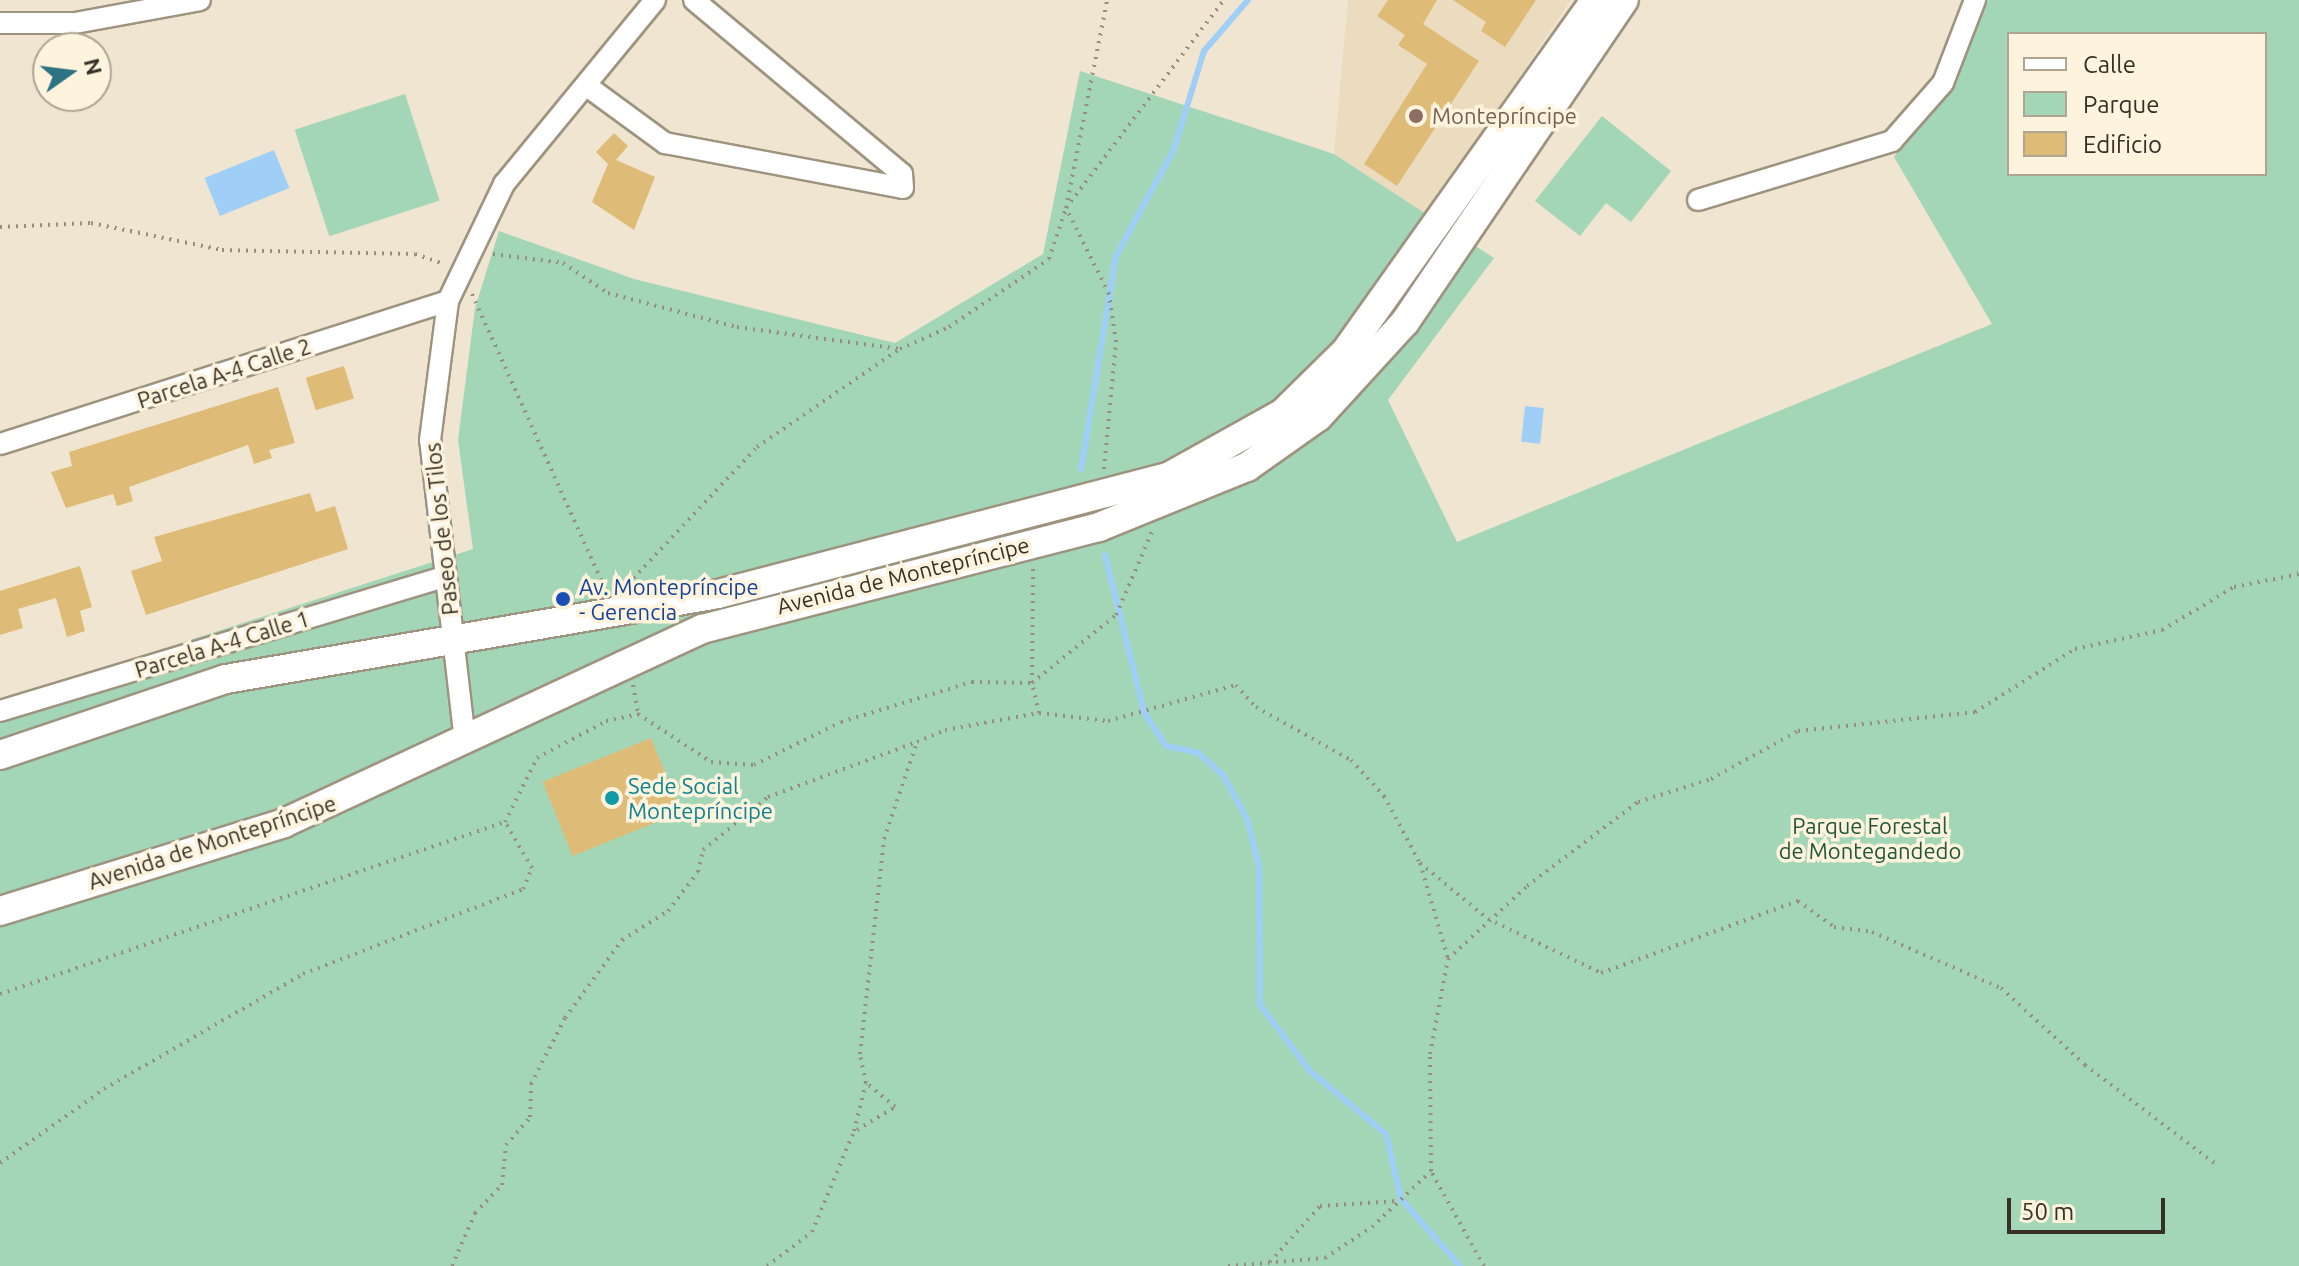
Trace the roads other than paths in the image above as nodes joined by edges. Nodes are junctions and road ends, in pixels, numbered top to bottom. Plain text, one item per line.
1 (200, 0) edge
2 (655, 0) edge
3 (694, 0) edge
4 (1595, 0) edge
5 (1624, 0) edge
6 (1975, 0) edge
7 (0, 23) edge
8 (587, 86) junction
9 (1698, 200) dead end
10 (448, 301) junction
11 (0, 444) edge
12 (444, 577) junction
13 (452, 642) junction
14 (0, 711) edge
15 (465, 741) junction
16 (0, 755) edge
17 (0, 911) edge

1 - 7 street
2 - 8 street, Paseo de los Tilos
3 - 8 street
4 - 13 street, Avenida de Montepríncipe
5 - 15 street, Avenida de Montepríncipe
6 - 9 street
8 - 10 street, Paseo de los Tilos
10 - 11 street, Parcela A-4 Calle 2
10 - 12 street, Paseo de los Tilos
12 - 13 street, Paseo de los Tilos
12 - 14 street, Parcela A-4 Calle 1
13 - 15 street, Paseo de los Tilos
13 - 16 street, Avenida de Montepríncipe
15 - 17 street, Avenida de Montepríncipe

